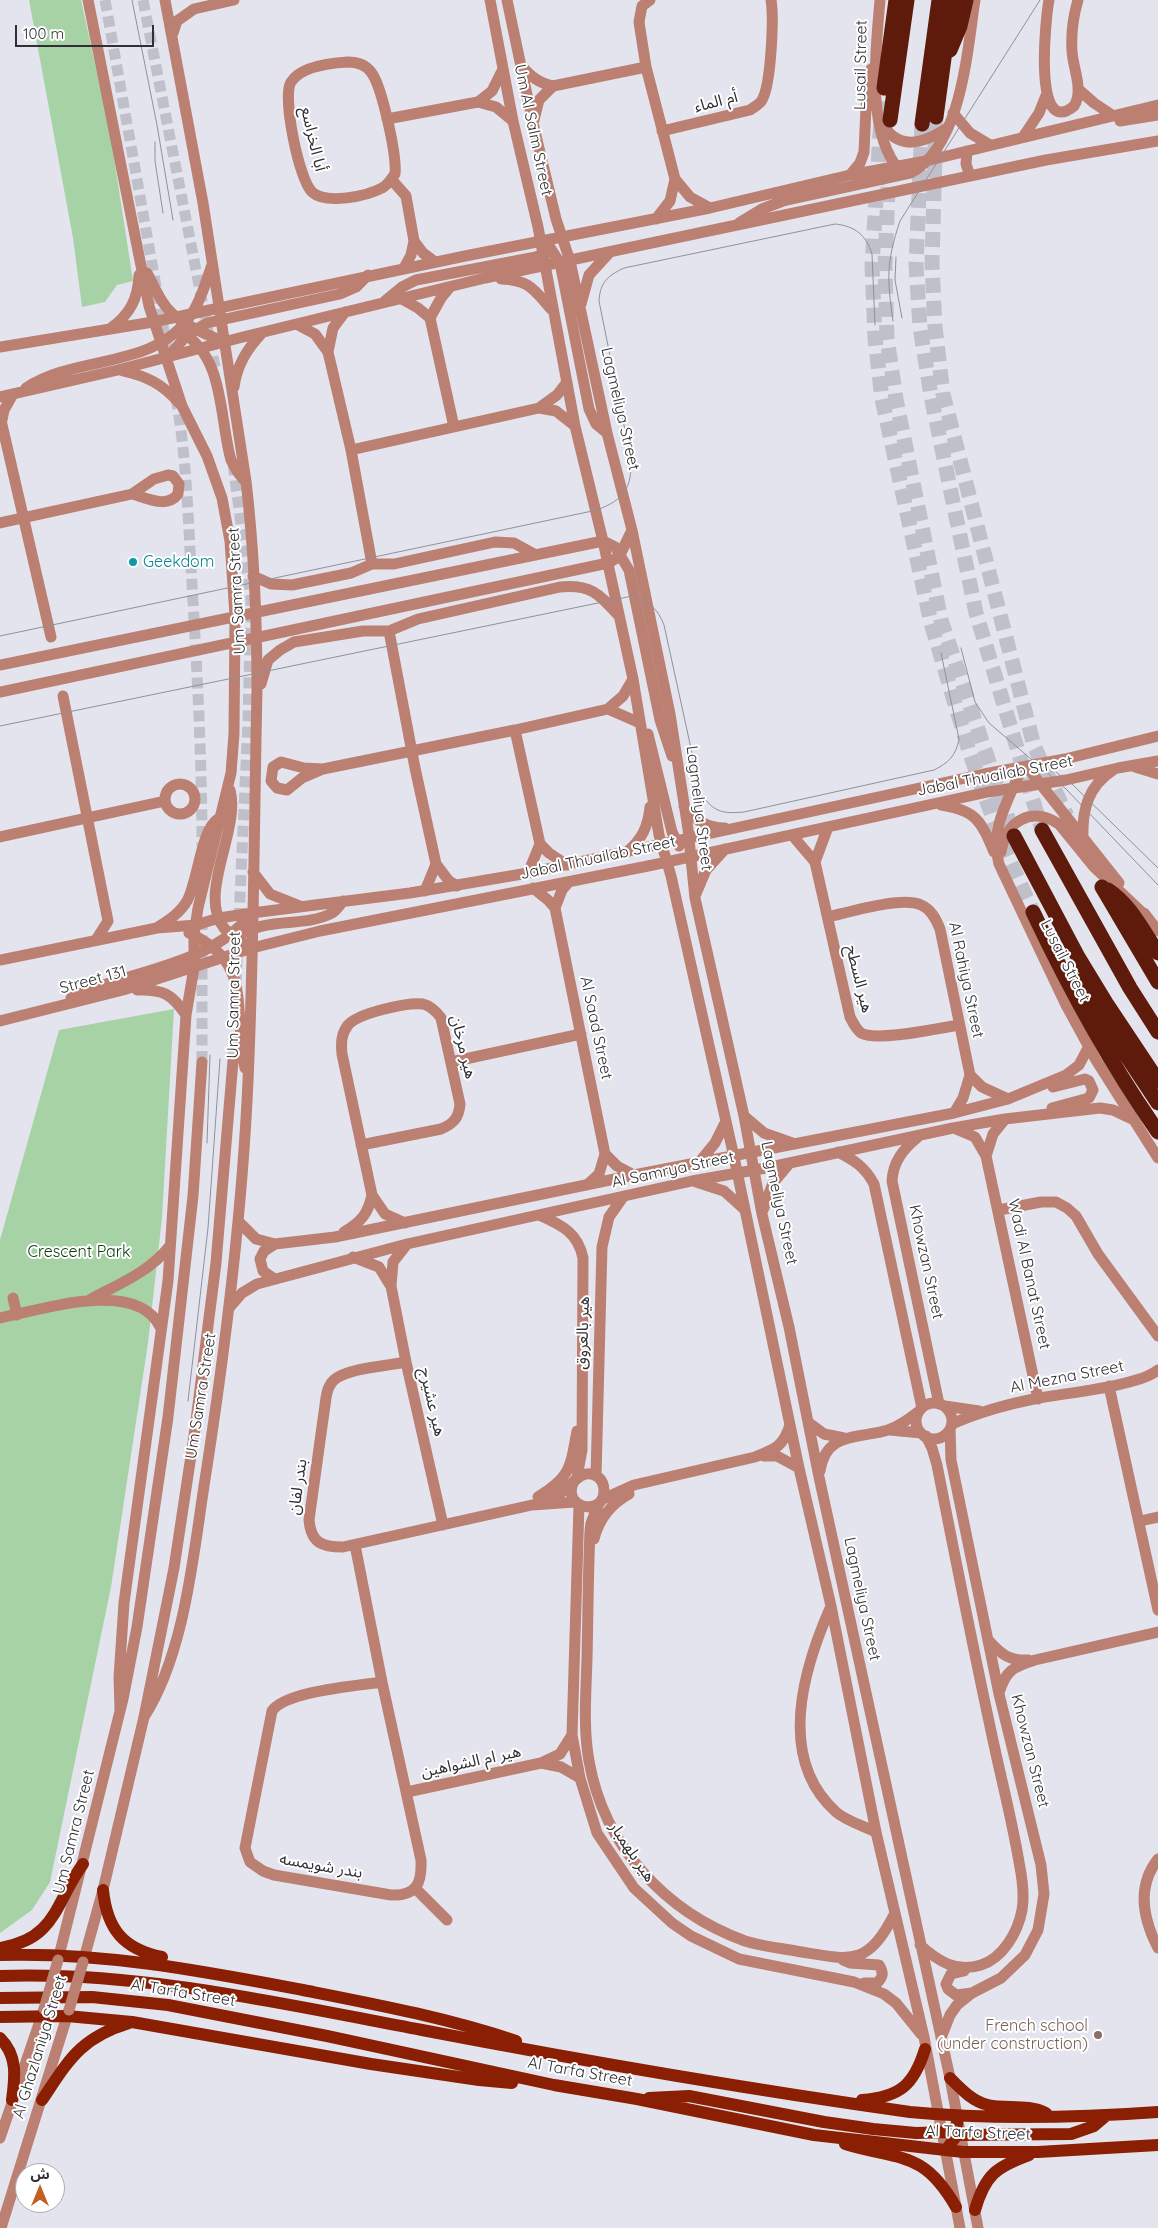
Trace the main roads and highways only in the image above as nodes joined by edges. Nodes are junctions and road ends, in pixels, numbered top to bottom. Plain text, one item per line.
1 (896, 0) edge
2 (906, 0) edge
3 (939, 0) edge
4 (952, 0) edge
5 (966, 0) edge
6 (944, 62) junction
7 (942, 122) tunnel mouth
8 (922, 124) tunnel mouth
9 (1042, 830) tunnel mouth
10 (1014, 836) tunnel mouth
11 (1158, 953) edge
12 (1158, 982) edge
13 (1158, 1032) edge
14 (1158, 1081) edge
15 (1158, 1103) edge
16 (1158, 1132) edge
17 (83, 1864) road end
18 (104, 1890) road end
19 (0, 1948) edge
20 (0, 1956) edge
21 (190, 1969) junction
22 (0, 1976) edge
23 (0, 1998) edge
24 (0, 2017) edge
25 (132, 2022) junction
26 (0, 2038) edge
27 (924, 2043) road end
28 (559, 2056) junction
29 (950, 2078) road end
30 (554, 2085) junction
31 (637, 2099) junction
32 (12, 2100) road end
33 (42, 2100) road end
34 (831, 2101) junction
35 (1158, 2112) edge
36 (957, 2116) junction
37 (1107, 2116) junction
38 (1052, 2117) junction
39 (814, 2135) junction
40 (1158, 2145) edge
41 (946, 2150) junction
42 (1038, 2152) junction
43 (956, 2207) road end
44 (975, 2210) road end

1 - 2 highway, Lusail Street
3 - 8 highway
4 - 6 highway
5 - 6 highway
6 - 7 highway
9 - 13 highway
10 - 14 highway, Lusail Street
11 - 12 highway
15 - 16 highway
17 - 19 main road
18 - 21 main road
20 - 21 main road
21 - 28 main road
22 - 28 main road, Al Tarfa Street
23 - 30 main road, Al Tarfa Street
24 - 25 main road
25 - 30 main road
25 - 33 main road
26 - 32 main road
27 - 34 main road
28 - 34 main road, Al Tarfa Street
29 - 38 main road
30 - 31 main road, Al Tarfa Street
31 - 36 main road
31 - 39 main road, Al Tarfa Street
34 - 36 main road, Al Tarfa Street
35 - 37 main road, Al Tarfa Street
36 - 38 main road, Al Tarfa Street
37 - 38 main road, Al Tarfa Street
37 - 41 main road
39 - 41 main road, Al Tarfa Street
39 - 43 main road
40 - 42 main road, Al Tarfa Street
41 - 42 main road, Al Tarfa Street
42 - 44 main road

